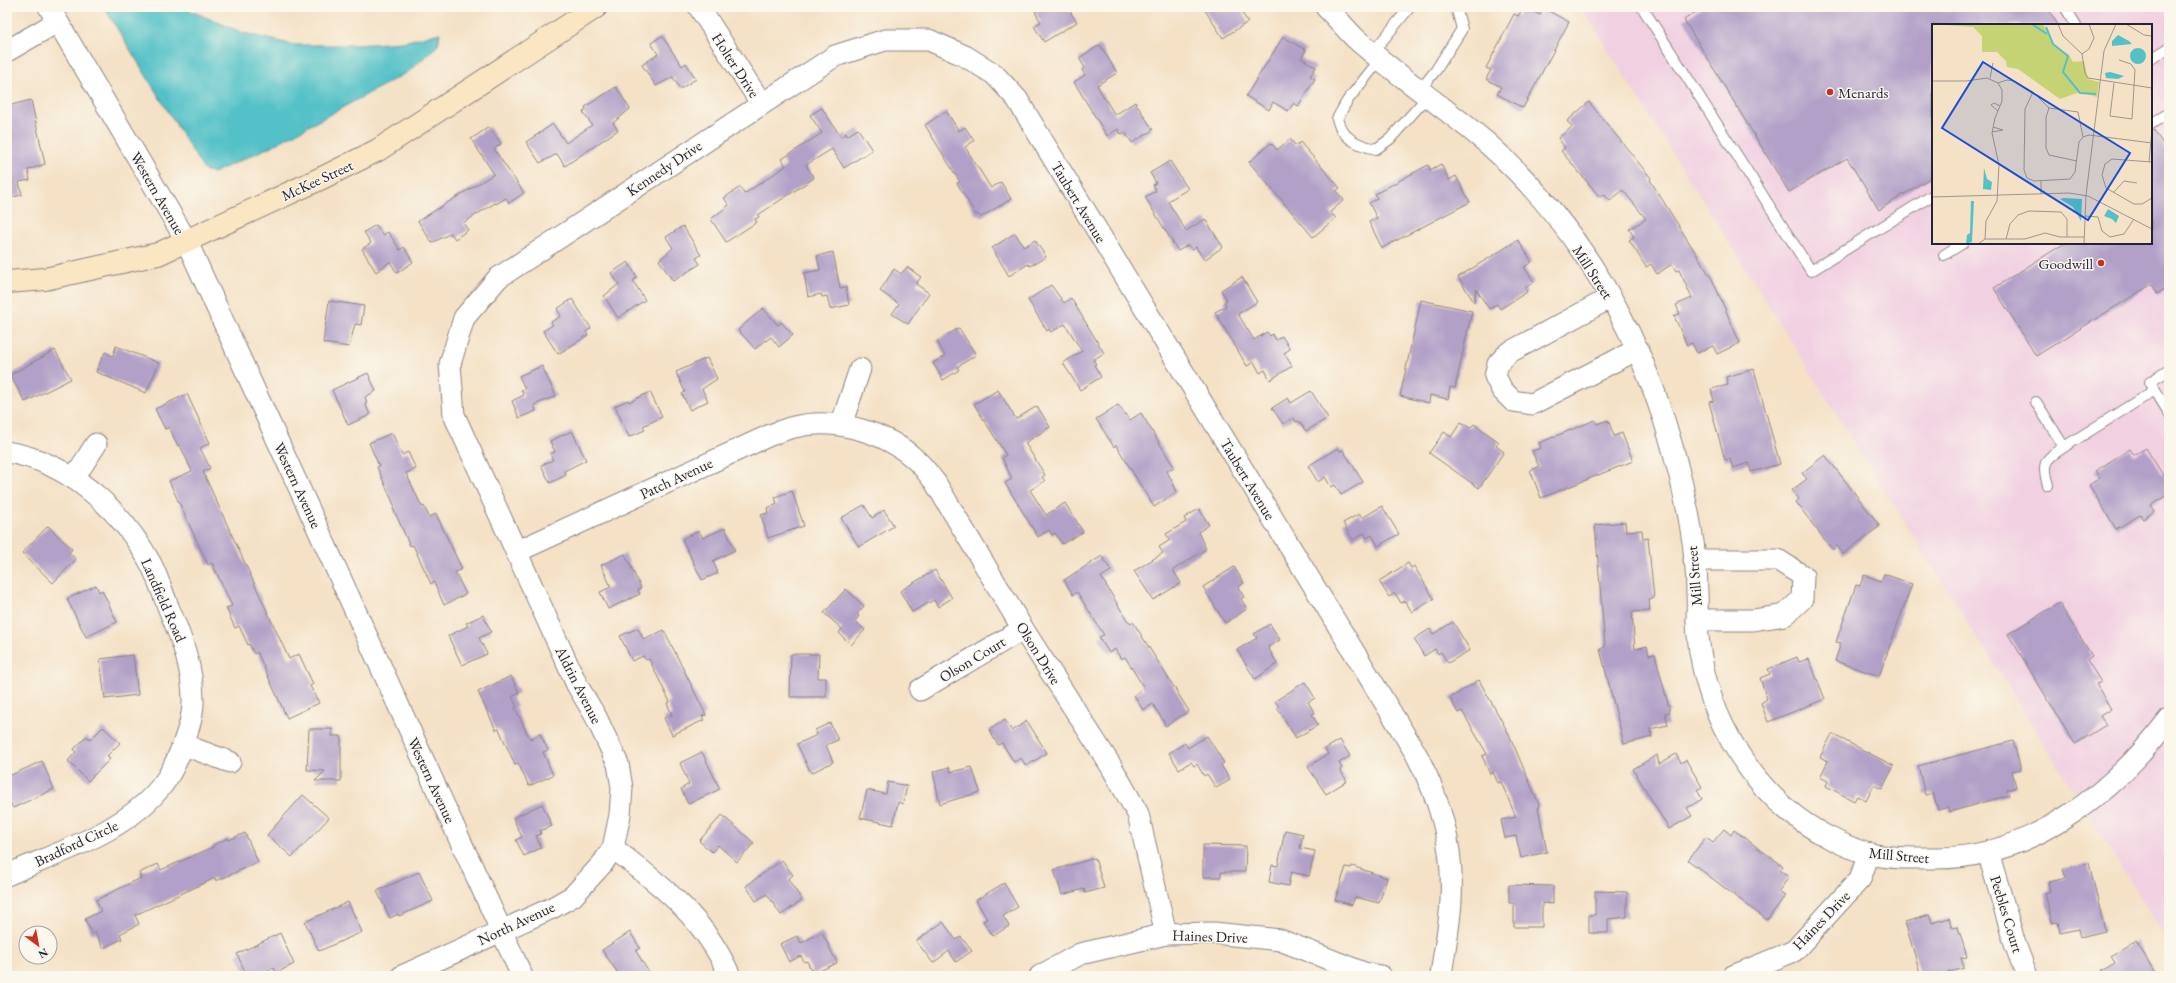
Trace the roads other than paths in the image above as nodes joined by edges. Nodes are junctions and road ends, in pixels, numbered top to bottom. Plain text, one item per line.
1 (596, 7) edge
2 (699, 7) edge
3 (1326, 7) edge
4 (1410, 7) edge
5 (1456, 7) edge
6 (1642, 7) edge
7 (2065, 7) edge
8 (53, 14) edge
9 (2075, 24) edge
10 (929, 40) joint
11 (2169, 48) edge
12 (7, 51) edge
13 (1377, 55) junction
14 (2152, 58) edge
15 (1424, 93) junction
16 (761, 103) junction
17 (2166, 115) edge
18 (2152, 123) edge
19 (2169, 126) edge
20 (1932, 196) edge
21 (186, 240) junction
22 (1961, 244) edge
23 (1944, 255) dead end
24 (7, 282) edge
25 (1610, 298) junction
26 (1638, 349) junction
27 (450, 364) joint
28 (860, 369) dead end
29 (2169, 370) edge
30 (2155, 390) junction
31 (2036, 402) dead end
32 (2169, 413) edge
33 (841, 425) junction
34 (96, 444) dead end
35 (2064, 447) junction
36 (7, 452) edge
37 (74, 478) junction
38 (2048, 485) dead end
39 (516, 552) junction
40 (1694, 560) junction
41 (1698, 620) junction
42 (1023, 629) junction
43 (920, 690) dead end
44 (2169, 719) edge
45 (183, 746) junction
46 (230, 762) dead end
47 (613, 848) junction
48 (1988, 852) junction
49 (1869, 854) junction
50 (7, 875) edge
51 (501, 930) junction
52 (1166, 934) junction
53 (402, 976) edge
54 (522, 976) edge
55 (730, 976) edge
56 (1040, 976) edge
57 (1382, 976) edge
58 (1441, 976) edge
59 (1733, 976) edge
60 (2027, 976) edge

1 - 21 street, McKee Street
2 - 16 street, Holter Drive
3 - 13 street, Mill Street
4 - 13 lane
5 - 15 lane
6 - 20 lane
7 - 9 lane
8 - 12 street
8 - 21 street, Western Avenue
10 - 16 street, Kennedy Drive
10 - 58 street, Taubert Avenue
11 - 14 lane
13 - 15 street, Mill Street
13 - 15 lane
15 - 25 street, Mill Street
16 - 27 street, Kennedy Drive
17 - 18 lane
17 - 19 lane
21 - 24 street, McKee Street
21 - 51 street, Western Avenue
22 - 23 lane
25 - 26 street, Mill Street
25 - 26 street
26 - 40 street, Mill Street
27 - 39 street, Aldrin Avenue
28 - 33 street
29 - 30 lane
30 - 32 lane
30 - 35 lane
31 - 35 lane
33 - 39 street, Patch Avenue
33 - 42 street, Olson Drive
34 - 37 street
35 - 38 lane
36 - 37 street, Landfield Road
37 - 45 street, Landfield Road
39 - 47 street, Aldrin Avenue
40 - 41 street, Mill Street
40 - 41 street
41 - 49 street, Mill Street
42 - 43 street, Olson Court
42 - 52 street, Olson Drive
44 - 48 street, Mill Street
45 - 46 street
45 - 50 street, Bradford Circle
47 - 51 street, North Avenue
47 - 55 street
48 - 49 street, Mill Street
48 - 60 street, Peebles Court
49 - 59 street, Haines Drive
51 - 53 street, North Avenue
51 - 54 street, Western Avenue
52 - 56 street, Haines Drive
52 - 57 street, Haines Drive

